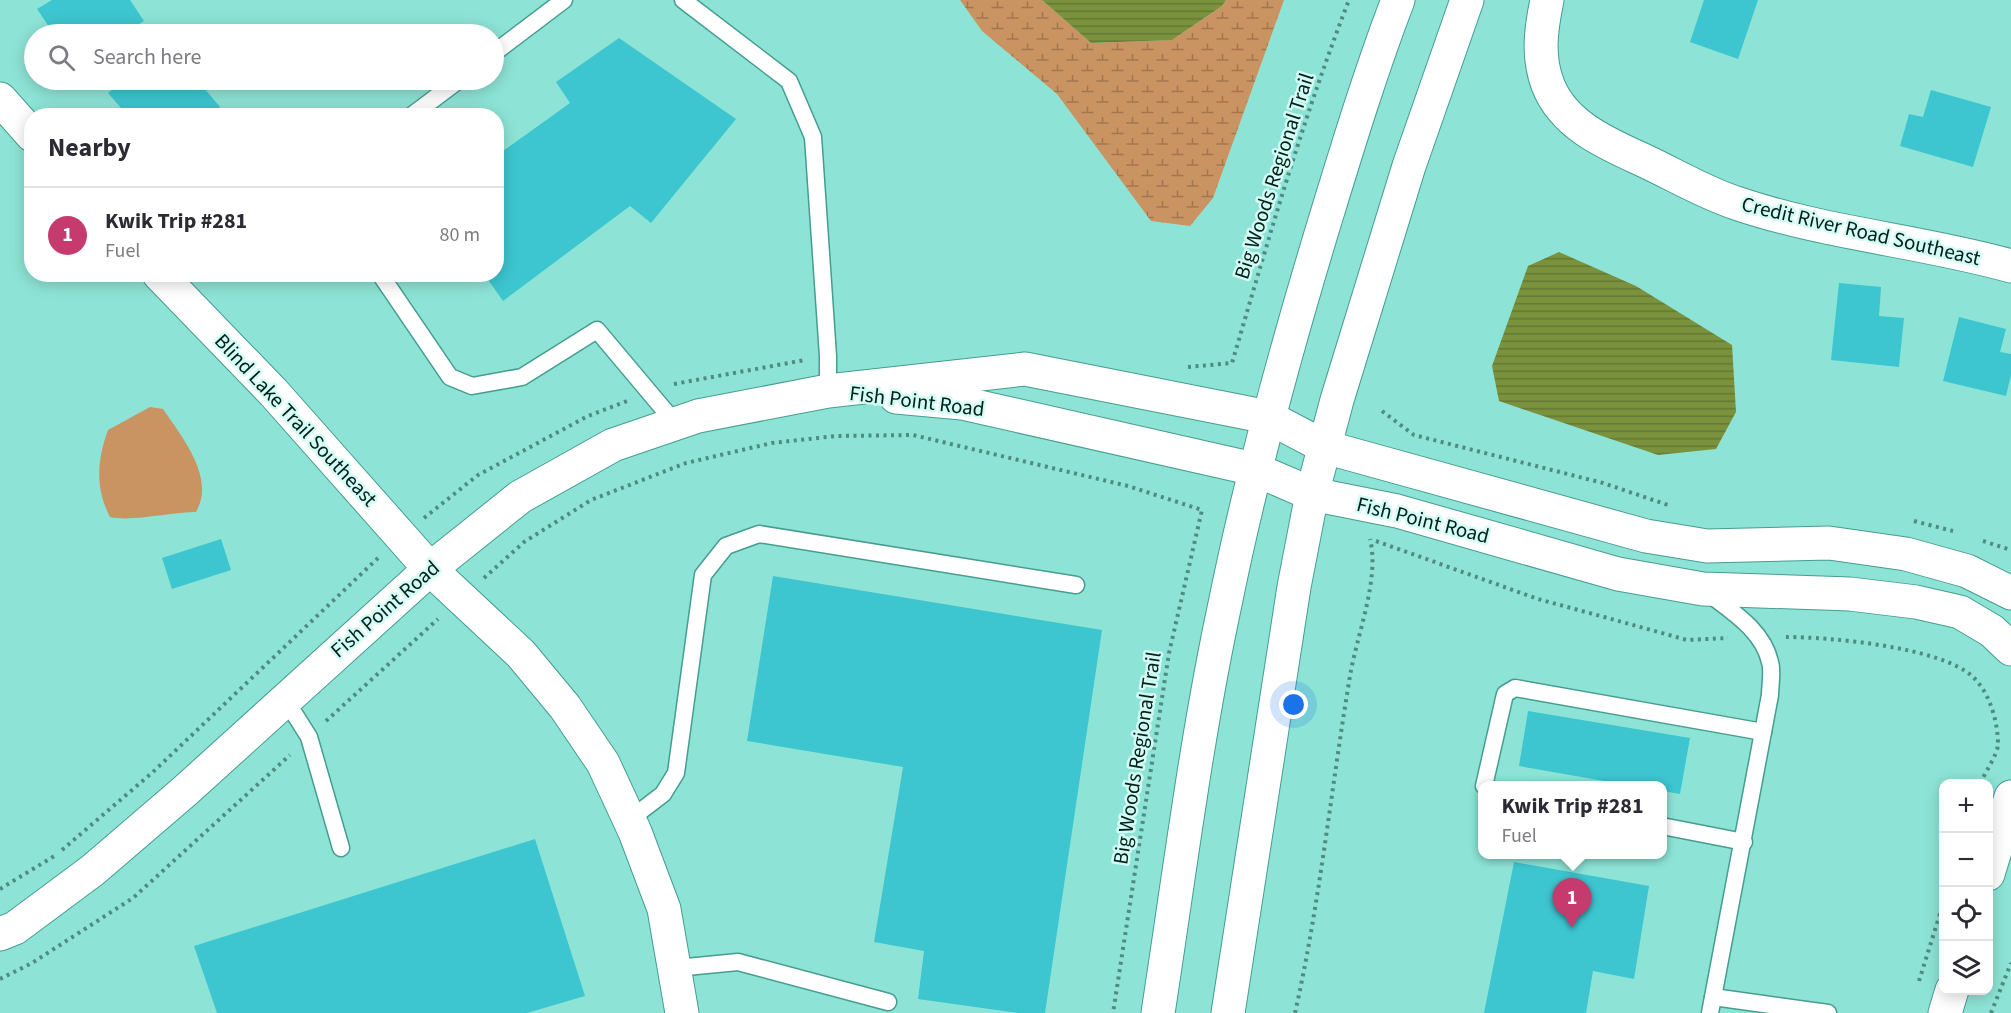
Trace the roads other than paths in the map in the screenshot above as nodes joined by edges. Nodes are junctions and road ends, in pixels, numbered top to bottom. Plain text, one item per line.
1 (564, 0) edge
2 (683, 0) edge
3 (1398, 0) edge
4 (1467, 0) edge
5 (1547, 0) edge
6 (504, 45) edge
7 (446, 90) edge
8 (0, 99) edge
9 (422, 108) edge
10 (24, 126) edge
11 (2011, 266) edge
12 (167, 282) edge
13 (385, 282) edge
14 (828, 391) junction
15 (1268, 417) junction
16 (676, 423) junction
17 (1325, 447) junction
18 (1254, 469) junction
19 (1312, 494) junction
20 (430, 569) junction
21 (1076, 585) dead end
22 (1703, 589) junction
23 (2011, 593) edge
24 (2011, 649) edge
25 (285, 699) junction
26 (1763, 732) junction
27 (1485, 781) edge
28 (2010, 804) edge
29 (629, 820) junction
30 (1667, 827) edge
31 (1744, 842) junction
32 (341, 849) dead end
33 (1993, 861) edge
34 (0, 934) edge
35 (676, 968) junction
36 (1950, 995) edge
37 (888, 1002) dead end
38 (1711, 1005) edge
39 (682, 1013) edge
40 (1158, 1013) edge
41 (1228, 1013) edge
42 (1828, 1013) edge
43 (1945, 1013) edge

1 - 6 lane
2 - 14 lane
3 - 15 street
4 - 17 street
5 - 11 street, Credit River Road Southeast
7 - 9 lane
8 - 10 street
12 - 20 street, Blind Lake Trail Southeast
13 - 16 lane
14 - 15 street, Fish Point Road
14 - 16 street, Fish Point Road
14 - 18 street, Fish Point Road
15 - 17 street, Fish Point Road
15 - 18 street
16 - 20 street, Fish Point Road
17 - 19 street
17 - 23 street, Fish Point Road
18 - 19 street, Fish Point Road
18 - 40 street
19 - 22 street, Fish Point Road
19 - 41 street
20 - 25 street, Fish Point Road
20 - 29 street, Blind Lake Trail Southeast
21 - 29 lane
22 - 24 street, Fish Point Road
22 - 26 lane
25 - 32 lane
25 - 34 street, Fish Point Road
26 - 27 lane
26 - 31 lane
28 - 33 street
29 - 35 street, Blind Lake Trail Southeast
30 - 31 lane
31 - 38 lane
35 - 37 lane
35 - 39 street, Blind Lake Trail Southeast
36 - 43 street
38 - 42 lane

